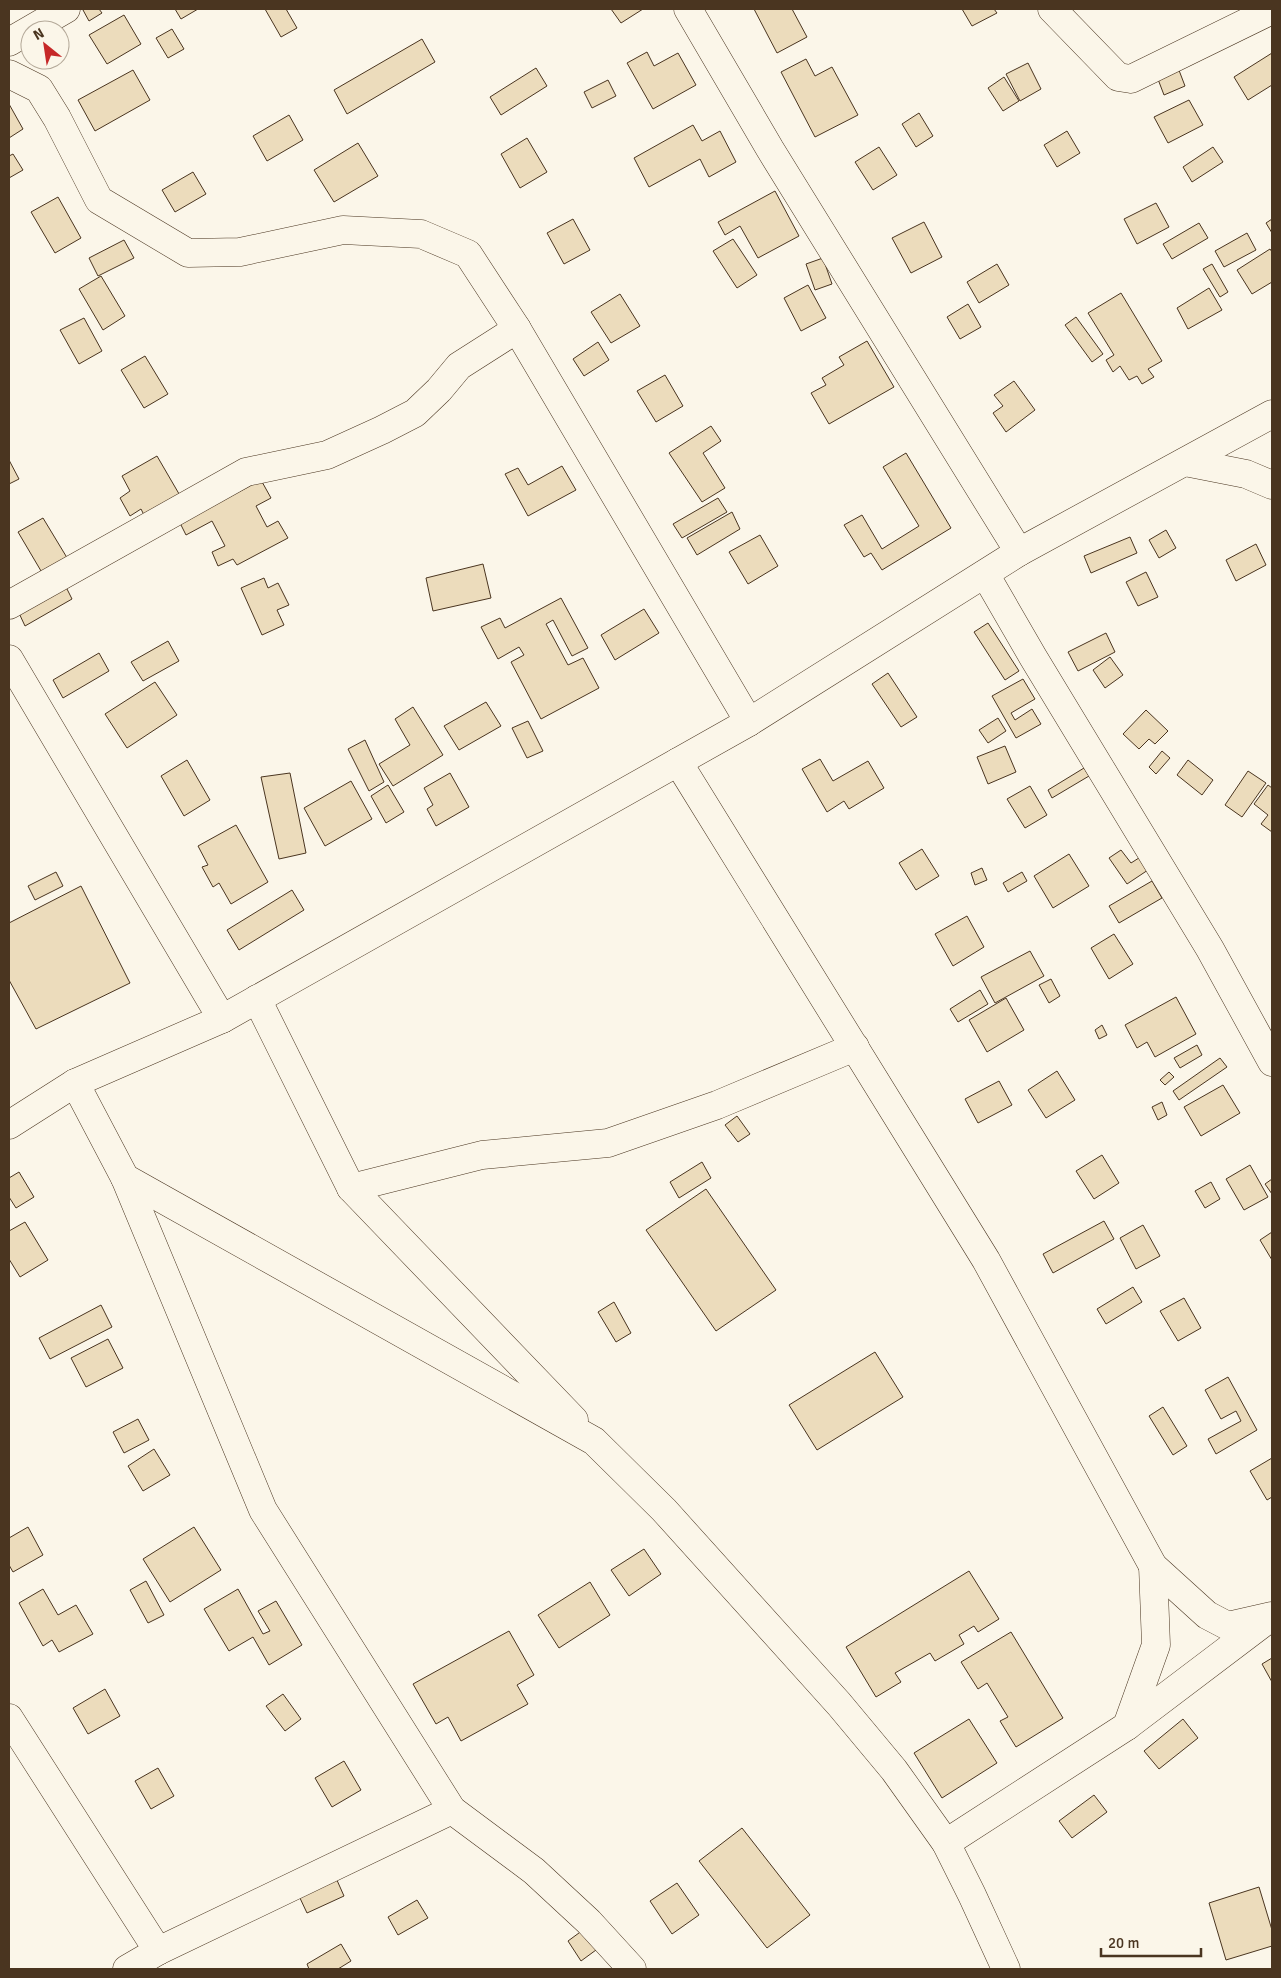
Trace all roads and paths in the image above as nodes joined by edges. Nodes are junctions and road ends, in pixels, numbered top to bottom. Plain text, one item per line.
1 (66, 9) edge
2 (688, 9) edge
3 (1052, 9) edge
4 (1272, 10) edge
5 (9, 42) edge
6 (9, 74) edge
7 (517, 330) junction
8 (1272, 414) edge
9 (1185, 462) junction
10 (1272, 485) edge
11 (1019, 552) junction
12 (985, 574) junction
13 (9, 605) edge
14 (9, 659) edge
15 (749, 722) junction
16 (678, 762) junction
17 (257, 999) junction
18 (222, 1019) junction
19 (854, 1047) junction
20 (1272, 1062) edge
21 (75, 1083) junction
22 (9, 1125) edge
23 (125, 1178) junction
24 (351, 1188) junction
25 (594, 1441) junction
26 (1153, 1566) junction
27 (1272, 1616) edge
28 (9, 1718) edge
29 (1127, 1726) junction
30 (452, 1810) junction
31 (946, 1843) junction
32 (158, 1952) junction
33 (127, 1969) edge
34 (632, 1969) edge
35 (1006, 1969) edge

1 - 5 street
2 - 11 street
3 - 4 street
6 - 7 street
7 - 13 street
7 - 15 street
8 - 9 street
9 - 10 street
9 - 11 street
11 - 12 street
12 - 15 street
12 - 20 street
14 - 18 street
15 - 16 street
16 - 17 street
16 - 19 street
17 - 18 street
17 - 24 street
18 - 21 street
19 - 24 street
19 - 26 street
21 - 22 street
21 - 23 street
23 - 25 street
23 - 30 street
24 - 25 street
25 - 31 street
26 - 27 street
26 - 29 street
27 - 29 street
28 - 32 street
29 - 31 street
30 - 32 street
30 - 34 street
31 - 35 street
32 - 33 street

